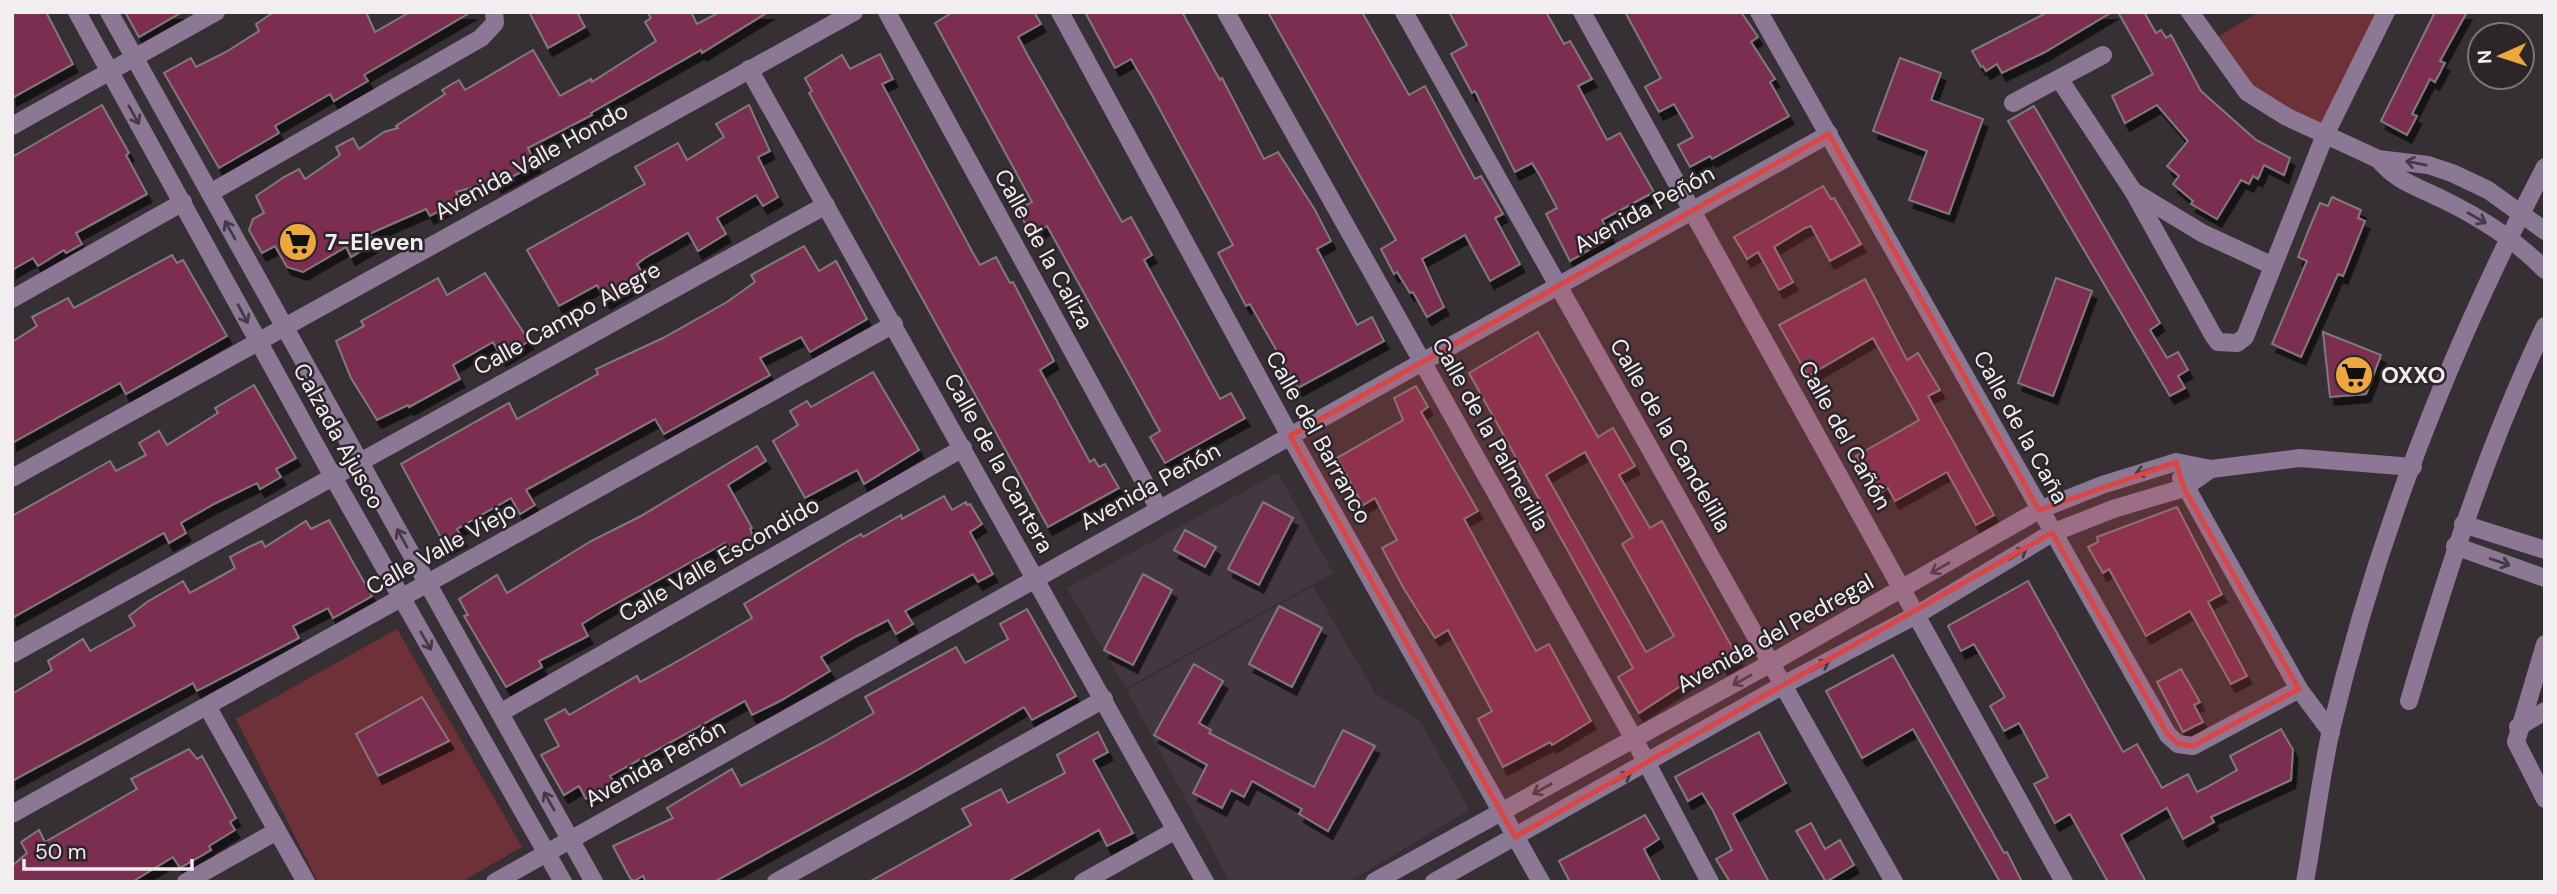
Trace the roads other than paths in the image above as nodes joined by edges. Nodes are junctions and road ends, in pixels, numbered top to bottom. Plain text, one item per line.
1 (77, 12) edge
2 (109, 12) edge
3 (216, 12) edge
4 (494, 12) edge
5 (853, 12) edge
6 (887, 12) edge
7 (1060, 12) edge
8 (1226, 12) edge
9 (1404, 12) edge
10 (1582, 12) edge
11 (1759, 12) edge
12 (2190, 12) edge
13 (2386, 12) edge
14 (2103, 55) dead end
15 (135, 58) junction
16 (749, 69) junction
17 (110, 71) junction
18 (2060, 80) junction
19 (2013, 103) dead end
20 (12, 126) edge
21 (1829, 134) junction
22 (2325, 135) junction
23 (2378, 159) junction
24 (2545, 167) edge
25 (2452, 173) junction
26 (2133, 191) junction
27 (210, 193) junction
28 (2441, 198) junction
29 (183, 202) junction
30 (826, 205) junction
31 (1692, 211) junction
32 (2520, 214) junction
33 (2545, 231) edge
34 (2508, 239) junction
35 (2271, 265) junction
36 (2545, 270) edge
37 (1558, 286) junction
38 (12, 299) edge
39 (894, 324) junction
40 (283, 325) junction
41 (2545, 326) edge
42 (257, 340) junction
43 (1422, 362) junction
44 (1290, 436) junction
45 (963, 448) junction
46 (359, 460) junction
47 (2176, 462) junction
48 (2413, 467) junction
49 (2211, 469) junction
50 (332, 475) junction
51 (12, 478) edge
52 (2184, 488) junction
53 (1159, 509) junction
54 (2039, 510) junction
55 (2463, 524) junction
56 (2052, 533) junction
57 (2455, 546) junction
58 (2545, 550) edge
59 (1036, 578) junction
60 (2545, 578) edge
61 (428, 583) junction
62 (1903, 589) junction
63 (402, 597) junction
64 (1918, 614) junction
65 (2545, 644) edge
66 (12, 654) edge
67 (1773, 662) junction
68 (1786, 684) junction
69 (2299, 689) junction
70 (1104, 699) junction
71 (2409, 701) dead end
72 (207, 706) junction
73 (2545, 711) edge
74 (500, 713) junction
75 (2518, 727) junction
76 (2331, 732) junction
77 (1634, 739) junction
78 (1647, 764) junction
79 (2545, 799) edge
80 (1501, 812) junction
81 (12, 814) edge
82 (1176, 830) junction
83 (278, 831) junction
84 (1515, 836) junction
85 (570, 839) junction
86 (547, 853) junction
87 (186, 882) edge
88 (306, 882) edge
89 (495, 882) edge
90 (563, 882) edge
91 (594, 882) edge
92 (776, 882) edge
93 (1083, 882) edge
94 (1205, 882) edge
95 (1374, 882) edge
96 (1434, 882) edge
97 (1541, 882) edge
98 (1710, 882) edge
99 (1894, 882) edge
100 (2064, 882) edge
101 (2305, 882) edge

1 - 17 street, Calzada Ajusco
2 - 15 street, Calzada Ajusco
3 - 15 street
4 - 27 street
5 - 16 street, Avenida Valle Hondo
6 - 53 street, Calle de la Caliza
7 - 44 street, Calle del Barranco
8 - 43 street, Calle de la Palmerilla
9 - 37 street, Calle de la Candelilla
10 - 31 street, Calle del Cañón
11 - 21 street, Calle de la Caña
12 - 22 street
13 - 22 street
14 - 18 street
15 - 17 street
15 - 27 street, Calzada Ajusco
16 - 30 street, Calle de la Cantera
16 - 40 street, Avenida Valle Hondo
17 - 20 street
17 -> 29 street, Calzada Ajusco
18 - 19 street
18 - 26 street
21 - 31 street, Avenida Peñón
21 - 54 street, Calle de la Caña
22 - 23 street
22 - 35 street
25 -> 23 street
23 - 28 street
24 - 32 street
25 - 28 street
25 - 32 street
26 - 35 street
26 - 35 street
40 -> 27 street, Calzada Ajusco
28 -> 34 street
29 - 38 street
29 -> 42 street, Calzada Ajusco
30 - 39 street, Calle de la Cantera
30 - 46 street, Calle Campo Alegre
31 - 37 street, Avenida Peñón
31 - 62 street, Calle del Cañón
32 - 33 street
32 - 34 street
34 - 36 street
34 - 48 street
37 - 43 street, Avenida Peñón
37 - 67 street, Calle de la Candelilla
39 - 45 street, Calle de la Cantera
39 - 61 street, Calle Valle Viejo
40 - 42 street, Avenida Valle Hondo
40 - 46 street, Calzada Ajusco
41 - 55 street
42 - 50 street, Calzada Ajusco
42 - 51 street, Avenida Valle Hondo
43 - 44 street, Avenida Peñón
43 - 77 street, Calle de la Palmerilla
44 - 53 street, Avenida Peñón
44 - 80 street, Calle del Barranco
45 - 59 street, Calle de la Cantera
45 - 74 street, Calle Valle Escondido
46 - 50 street, Calle Campo Alegre
61 -> 46 street, Calzada Ajusco
47 - 49 street, Avenida del Pedregal
47 - 52 street
47 -> 54 street, Avenida del Pedregal
48 - 49 street, Avenida del Pedregal
48 - 76 street
49 - 52 street, Avenida del Pedregal
50 - 63 street, Calzada Ajusco
50 - 66 street, Calle Campo Alegre
52 - 56 street, Avenida del Pedregal
52 - 69 street
53 - 59 street, Avenida Peñón
54 - 56 street, Calle de la Caña
54 -> 62 street, Avenida del Pedregal
55 - 57 street
55 - 58 street
64 -> 56 street, Avenida del Pedregal
56 - 69 street, Calle de la Caña
57 -> 60 street
57 - 71 street
59 - 70 street, Calle de la Cantera
59 - 85 street, Avenida Peñón
61 - 63 street, Calle Valle Viejo
61 - 74 street, Calzada Ajusco
62 - 64 street, Calle del Cañón
62 - 67 street, Avenida del Pedregal
63 - 72 street, Calle Valle Viejo
63 -> 86 street, Calzada Ajusco
68 -> 64 street, Avenida del Pedregal
64 - 100 street, Calle del Cañón
65 - 75 street
67 - 68 street, Calle de la Candelilla
67 -> 77 street, Avenida del Pedregal
68 - 78 street, Avenida del Pedregal
68 - 99 street, Calle de la Candelilla
69 - 76 street
70 - 82 street, Calle de la Cantera
70 - 92 street
72 - 81 street, Calle Valle Viejo
72 - 83 street
73 - 75 street
85 -> 74 street, Calzada Ajusco
75 - 79 street
76 - 101 street
77 - 78 street, Calle de la Palmerilla
77 -> 80 street, Avenida del Pedregal
84 -> 78 street, Avenida del Pedregal
78 - 98 street, Calle de la Palmerilla
80 - 84 street, Calle del Barranco
80 - 95 street, Avenida del Pedregal
82 - 93 street
82 - 94 street, Calle de la Cantera
83 - 87 street
83 - 88 street
84 - 96 street, Avenida del Pedregal
84 - 97 street, Calle del Barranco
85 - 86 street, Avenida Peñón
85 - 91 street, Calzada Ajusco
86 - 89 street, Avenida Peñón
86 - 90 street, Calzada Ajusco

